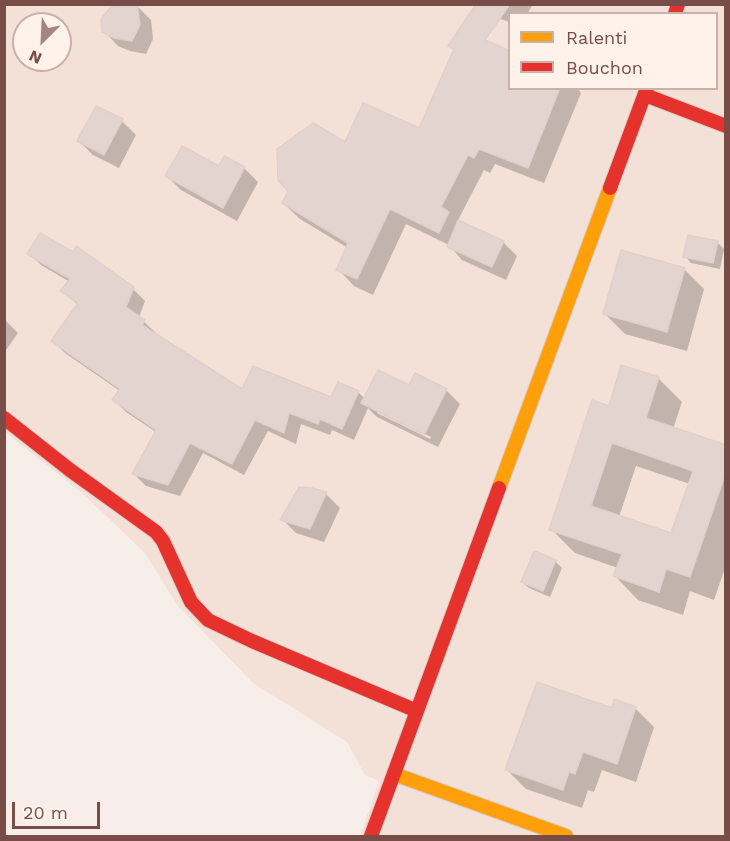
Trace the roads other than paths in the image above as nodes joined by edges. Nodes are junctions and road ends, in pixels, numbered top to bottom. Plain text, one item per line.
1 (646, 92) edge
2 (726, 126) edge
3 (4, 418) edge
4 (417, 711) junction
5 (394, 774) junction
6 (371, 837) edge
7 (566, 837) edge

1 - 2 street
1 - 4 street
3 - 4 street
4 - 5 street
5 - 6 street
5 - 7 street

